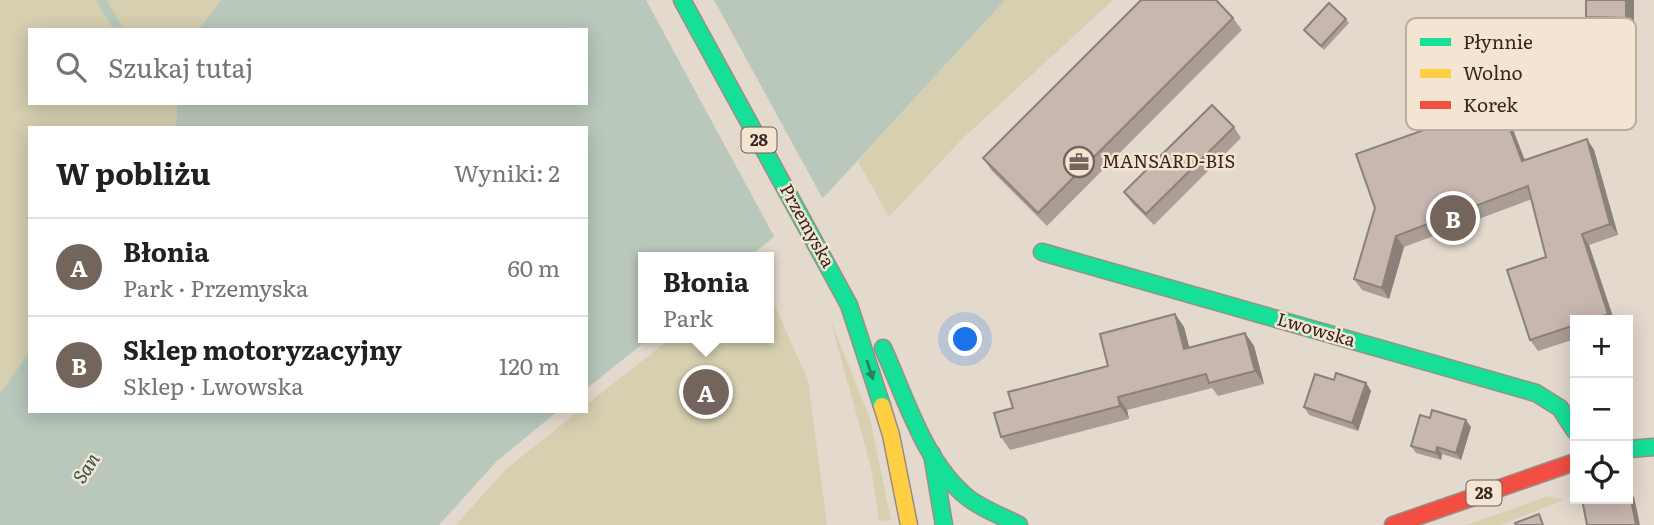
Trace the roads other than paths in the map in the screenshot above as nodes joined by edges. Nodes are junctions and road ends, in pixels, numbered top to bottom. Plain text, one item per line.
1 (682, 0) edge
2 (1042, 252) dead end
3 (849, 305) junction
4 (1570, 419) edge
5 (1654, 447) edge
6 (1633, 449) edge
7 (932, 454) junction
8 (1570, 464) edge
9 (909, 525) edge
10 (944, 525) edge
11 (1019, 525) edge
12 (1394, 525) edge

1 - 3 main road, Przemyska / 28
2 - 4 main road, Lwowska
3 - 7 main road, Przemyska / 28
3 -> 9 main road, Przemyska / 28
5 - 6 main road
7 - 10 main road, Przemyska
7 - 11 main road, 28
8 - 12 main road, 28

